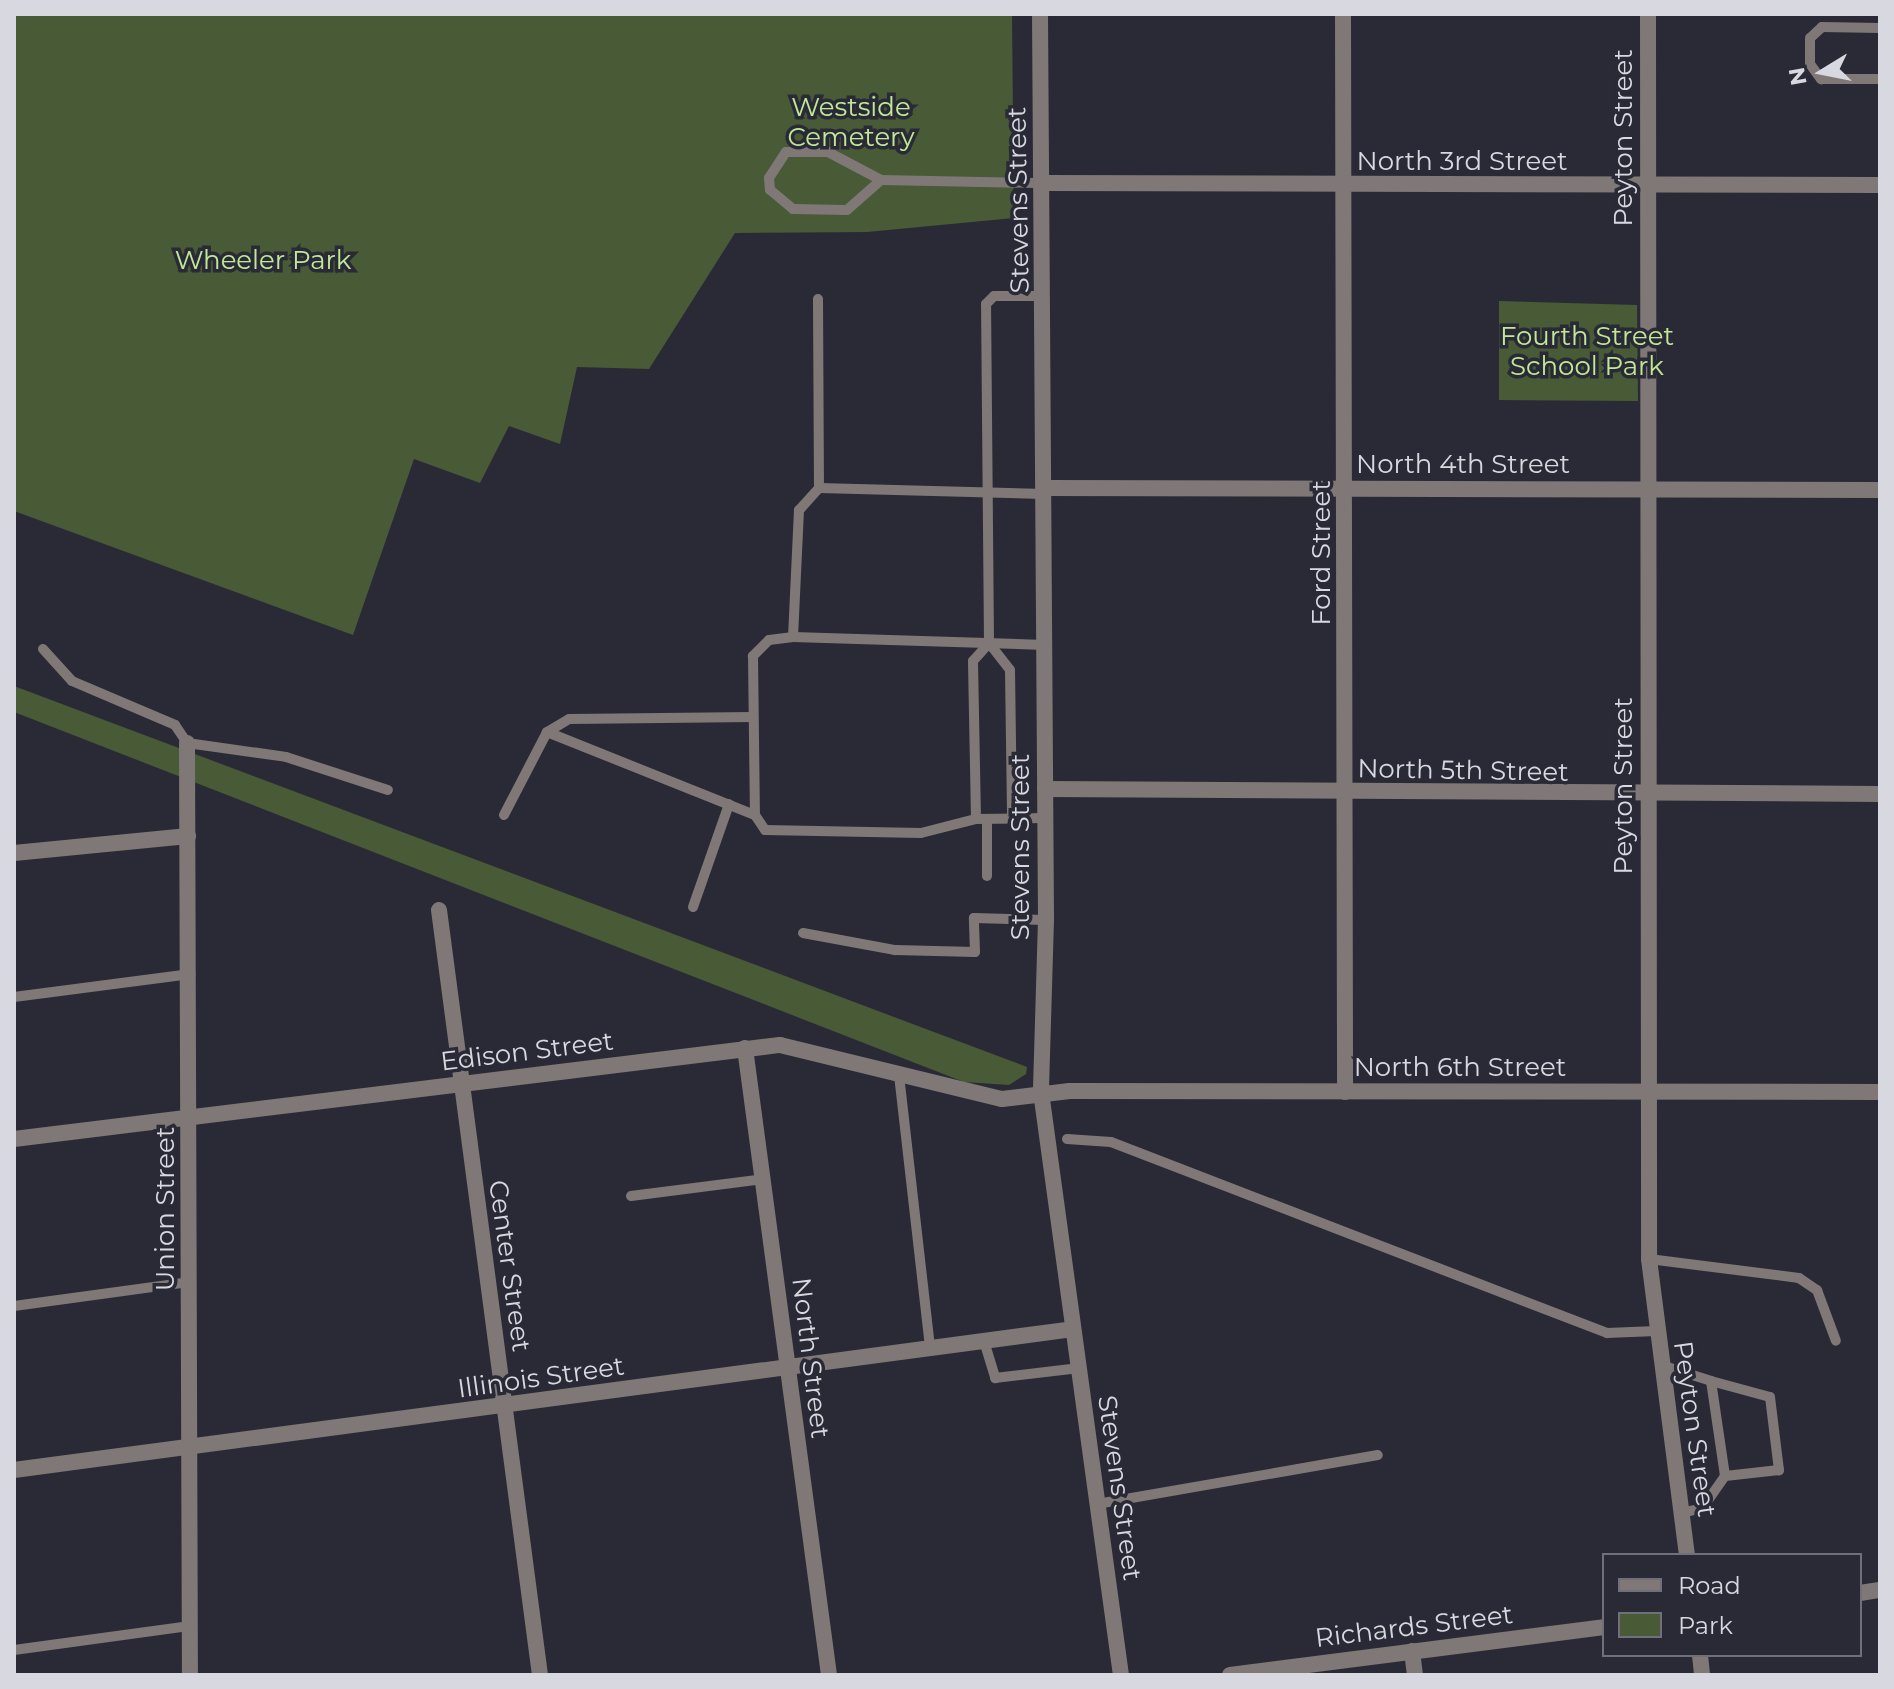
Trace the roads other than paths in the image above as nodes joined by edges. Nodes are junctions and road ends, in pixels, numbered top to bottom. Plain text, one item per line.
1 (1040, 14) edge
2 (1343, 14) edge
3 (1648, 14) edge
4 (1880, 28) edge
5 (1880, 79) edge
6 (881, 180) junction
7 (1044, 183) junction
8 (1648, 185) junction
9 (1880, 185) edge
10 (1346, 186) junction
11 (1044, 296) junction
12 (818, 299) dead end
13 (819, 488) junction
14 (1346, 489) junction
15 (1648, 489) junction
16 (1880, 490) edge
17 (1045, 491) junction
18 (987, 493) junction
19 (793, 637) junction
20 (989, 643) junction
21 (1045, 645) junction
22 (43, 649) dead end
23 (753, 717) junction
24 (547, 732) junction
25 (187, 743) junction
26 (1045, 789) junction
27 (388, 790) dead end
28 (1346, 793) junction
29 (1880, 794) edge
30 (1649, 796) junction
31 (729, 804) junction
32 (504, 815) dead end
33 (755, 815) junction
34 (1012, 818) junction
35 (1045, 818) junction
36 (981, 819) junction
37 (188, 836) junction
38 (14, 853) edge
39 (987, 876) dead end
40 (693, 907) dead end
41 (439, 910) dead end
42 (1046, 920) junction
43 (803, 933) dead end
44 (191, 974) junction
45 (14, 997) edge
46 (745, 1048) junction
47 (899, 1075) junction
48 (461, 1085) junction
49 (1041, 1092) junction
50 (1345, 1092) junction
51 (1880, 1092) edge
52 (1649, 1093) junction
53 (190, 1115) junction
54 (14, 1139) edge
55 (1067, 1139) dead end
56 (763, 1179) junction
57 (631, 1196) dead end
58 (1649, 1259) junction
59 (190, 1282) junction
60 (14, 1306) edge
61 (1073, 1329) junction
62 (1656, 1331) junction
63 (984, 1341) junction
64 (1836, 1341) dead end
65 (930, 1349) junction
66 (1661, 1365) junction
67 (787, 1368) junction
68 (1079, 1368) junction
69 (1711, 1381) junction
70 (504, 1408) junction
71 (191, 1449) junction
72 (1378, 1455) dead end
73 (14, 1470) edge
74 (1725, 1476) junction
75 (1097, 1504) junction
76 (1682, 1513) junction
77 (1687, 1553) edge
78 (190, 1626) junction
79 (1602, 1627) edge
80 (14, 1650) edge
81 (1412, 1651) junction
82 (190, 1675) edge
83 (540, 1675) edge
84 (829, 1675) edge
85 (1121, 1675) edge
86 (1230, 1675) edge
87 (1415, 1675) edge

1 - 7 street, Stevens Street
2 - 10 street, Ford Street
3 - 8 street, Peyton Street
4 - 5 lane
6 - 6 lane
6 - 7 lane
7 - 10 street, North 3rd Street
7 - 11 street, Stevens Street
8 - 9 street, North 3rd Street
8 - 10 street, North 3rd Street
8 - 15 street, Peyton Street
10 - 14 street, Ford Street
11 - 17 street, Stevens Street
11 - 18 lane
12 - 13 lane
13 - 18 lane
13 - 19 lane
14 - 15 street, North 4th Street
14 - 17 street, North 4th Street
14 - 28 street, Ford Street
15 - 16 street, North 4th Street
15 - 30 street, Peyton Street
17 - 18 lane
17 - 21 street, Stevens Street
18 - 20 lane
19 - 20 lane
19 - 23 lane
20 - 21 lane
20 - 34 lane
20 - 36 lane
21 - 26 street, Stevens Street
22 - 25 lane
23 - 24 lane
23 - 33 lane
24 - 31 lane
24 - 32 lane
25 - 27 lane
25 - 37 street, Union Street
26 - 28 street, North 5th Street
26 - 35 street, Stevens Street
28 - 30 street, North 5th Street
28 - 50 street, Ford Street
29 - 30 street, North 5th Street
30 - 52 street, Peyton Street
31 - 33 lane
31 - 40 lane
33 - 36 lane
34 - 35 lane
34 - 36 lane
35 - 42 street, Stevens Street
36 - 39 lane
37 - 38 street
37 - 44 street, Union Street
41 - 48 street, Center Street
42 - 43 lane
42 - 49 street, Stevens Street
44 - 45 lane
44 - 53 street, Union Street
46 - 47 street, Edison Street
46 - 48 street, Edison Street
46 - 56 street, North Street
47 - 49 street, Edison Street
47 - 65 lane
48 - 53 street, Edison Street
48 - 70 street, Center Street
49 - 50 street, North 6th Street
49 - 61 street, Stevens Street
50 - 52 street, North 6th Street
51 - 52 street, North 6th Street
52 - 58 street, Peyton Street
53 - 54 street, Edison Street
53 - 59 street, Union Street
55 - 62 lane
56 - 57 lane
56 - 67 street, North Street
58 - 62 street, Peyton Street
58 - 64 lane
59 - 60 lane
59 - 71 street, Union Street
61 - 63 street, Illinois Street
61 - 68 street, Stevens Street
62 - 66 street, Peyton Street
63 - 65 street, Illinois Street
63 - 68 lane
65 - 67 street, Illinois Street
66 - 69 lane
66 - 76 street, Peyton Street
67 - 70 street, Illinois Street
67 - 84 street, North Street
68 - 75 street, Stevens Street
69 - 74 lane
69 - 74 lane
70 - 71 street, Illinois Street
70 - 83 street, Center Street
71 - 73 street, Illinois Street
71 - 78 street, Union Street
72 - 75 lane
74 - 76 lane
75 - 85 street, Stevens Street
76 - 77 street, Peyton Street
78 - 80 lane
78 - 82 street, Union Street
79 - 81 street, Richards Street
81 - 86 street, Richards Street
81 - 87 street

